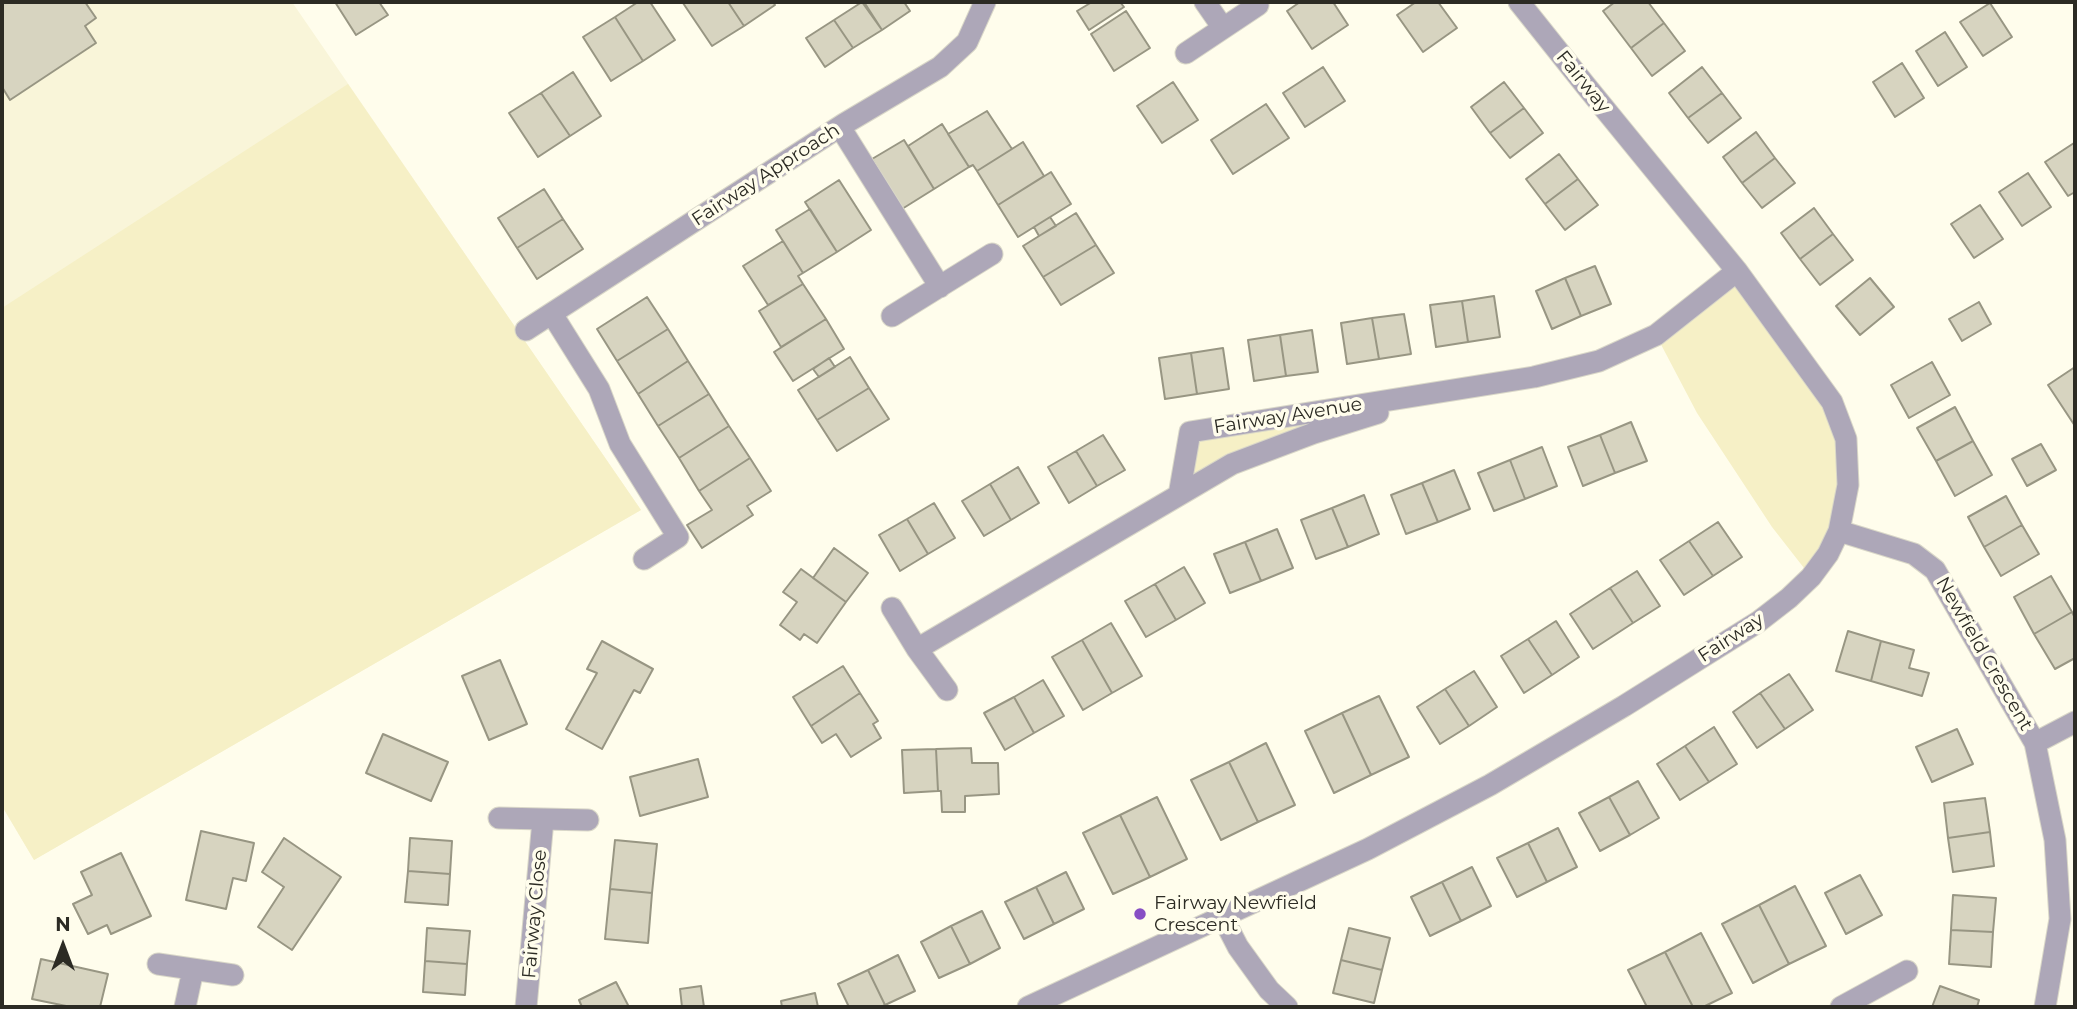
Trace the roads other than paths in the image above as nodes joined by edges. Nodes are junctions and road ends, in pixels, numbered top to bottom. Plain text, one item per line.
1 (985, 2) edge
2 (1205, 2) edge
3 (1520, 2) edge
4 (1258, 5) dead end
5 (1223, 29) junction
6 (1186, 53) dead end
7 (840, 127) junction
8 (992, 254) dead end
9 (1737, 271) junction
10 (940, 287) junction
11 (552, 314) junction
12 (892, 316) dead end
13 (526, 330) dead end
14 (1450, 391) junction
15 (1179, 495) junction
16 (1839, 531) junction
17 (644, 559) dead end
18 (892, 608) dead end
19 (917, 649) junction
20 (947, 690) dead end
21 (2075, 722) edge
22 (2035, 743) junction
23 (499, 818) dead end
24 (543, 820) junction
25 (589, 820) dead end
26 (1222, 916) junction
27 (158, 964) dead end
28 (192, 970) junction
29 (1907, 971) dead end
30 (233, 975) dead end
31 (185, 1007) edge
32 (526, 1007) edge
33 (1028, 1007) edge
34 (1287, 1007) edge
35 (1841, 1007) edge
36 (2045, 1007) edge

1 - 7 street, Fairway Approach
2 - 5 street
3 - 9 street, Fairway
4 - 5 street
5 - 6 street
7 - 10 street
7 - 11 street, Fairway Approach
8 - 10 street
9 - 14 street, Fairway Avenue
9 - 16 street, Fairway
10 - 12 street
11 - 13 street, Fairway Approach
11 - 17 street
14 - 15 street, Fairway Avenue
14 - 15 street, Fairway Avenue
15 - 19 street, Fairway Avenue
16 - 22 street, Newfield Crescent
16 - 26 street, Fairway
18 - 19 street
19 - 20 street
21 - 22 street
22 - 36 street, Newfield Crescent
23 - 24 street
24 - 25 street
24 - 32 street, Fairway Close
26 - 33 street, Fairway
26 - 34 street
27 - 28 street
28 - 30 street
28 - 31 street
29 - 35 street

